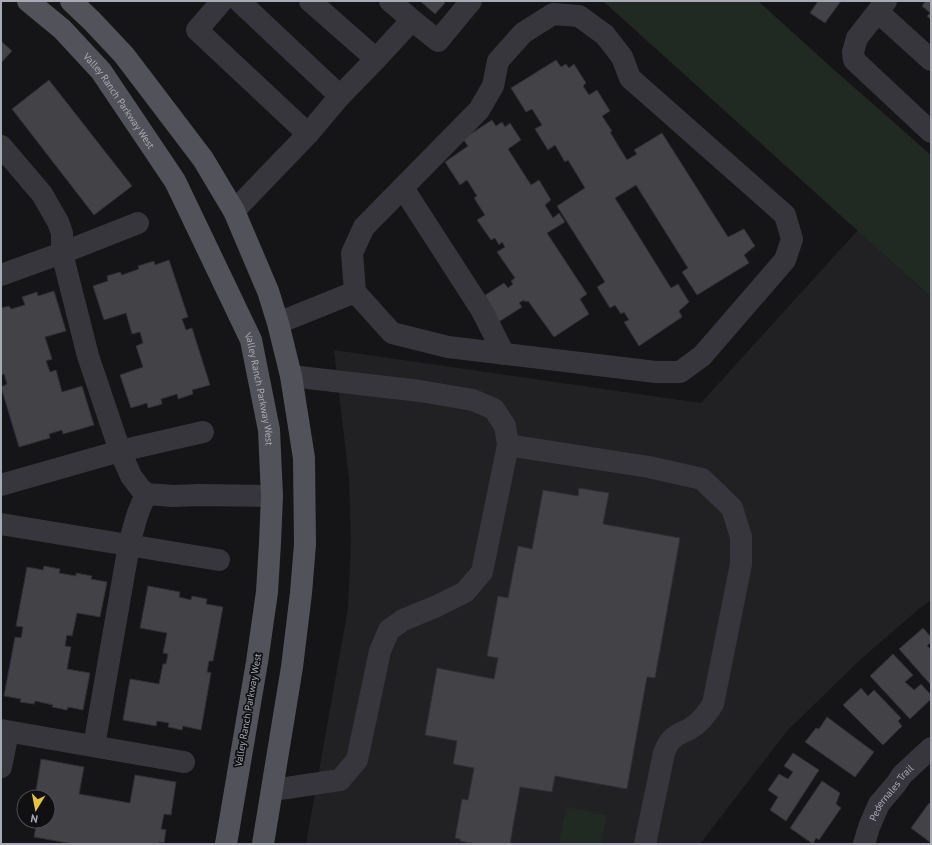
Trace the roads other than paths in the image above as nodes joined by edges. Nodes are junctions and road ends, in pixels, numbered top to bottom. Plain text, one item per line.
1 (28, 1) edge
2 (72, 1) edge
3 (222, 1) edge
4 (239, 1) edge
5 (310, 1) edge
6 (390, 1) edge
7 (471, 1) edge
8 (882, 6) edge
9 (412, 20) junction
10 (376, 59) junction
11 (931, 60) edge
12 (340, 96) junction
13 (163, 106) junction
14 (136, 123) junction
15 (931, 132) edge
16 (308, 134) junction
17 (1, 146) edge
18 (403, 188) junction
19 (234, 211) junction
20 (138, 223) dead end
21 (62, 253) junction
22 (1, 275) edge
23 (355, 292) junction
24 (278, 323) junction
25 (504, 354) junction
26 (291, 376) junction
27 (203, 432) dead end
28 (508, 445) junction
29 (120, 451) junction
30 (1, 485) edge
31 (147, 494) junction
32 (272, 496) junction
33 (304, 496) junction
34 (1, 524) edge
35 (129, 545) junction
36 (219, 560) dead end
37 (5, 731) edge
38 (94, 746) junction
39 (930, 752) edge
40 (184, 762) dead end
41 (1, 767) edge
42 (273, 790) junction
43 (226, 844) edge
44 (263, 844) edge
45 (645, 844) edge
46 (864, 844) edge

1 - 14 main road, Valley Ranch Parkway West
2 - 13 main road
3 - 16 street
4 - 12 street
5 - 10 street
6 - 9 street
7 - 9 street
8 - 11 street
8 - 15 street
9 - 10 street
10 - 12 street
12 - 16 street
13 - 14 main road
13 - 19 main road
14 - 32 main road, Valley Ranch Parkway West
16 - 19 street
17 - 21 street
18 - 23 street
18 - 25 street
18 - 25 street
19 - 24 main road
20 - 21 street
21 - 22 street
21 - 29 street
23 - 24 street
23 - 25 street
24 - 26 main road
26 - 28 street
26 - 33 main road
27 - 29 street
28 - 42 street
28 - 45 street
29 - 30 street
29 - 31 street
31 - 32 street
31 - 35 street
32 - 33 main road
32 - 43 main road, Valley Ranch Parkway West
33 - 42 main road
34 - 35 street
35 - 36 street
35 - 38 street
37 - 38 street
37 - 41 street
38 - 40 street
39 - 46 street, Pedernales Trail
42 - 44 main road

